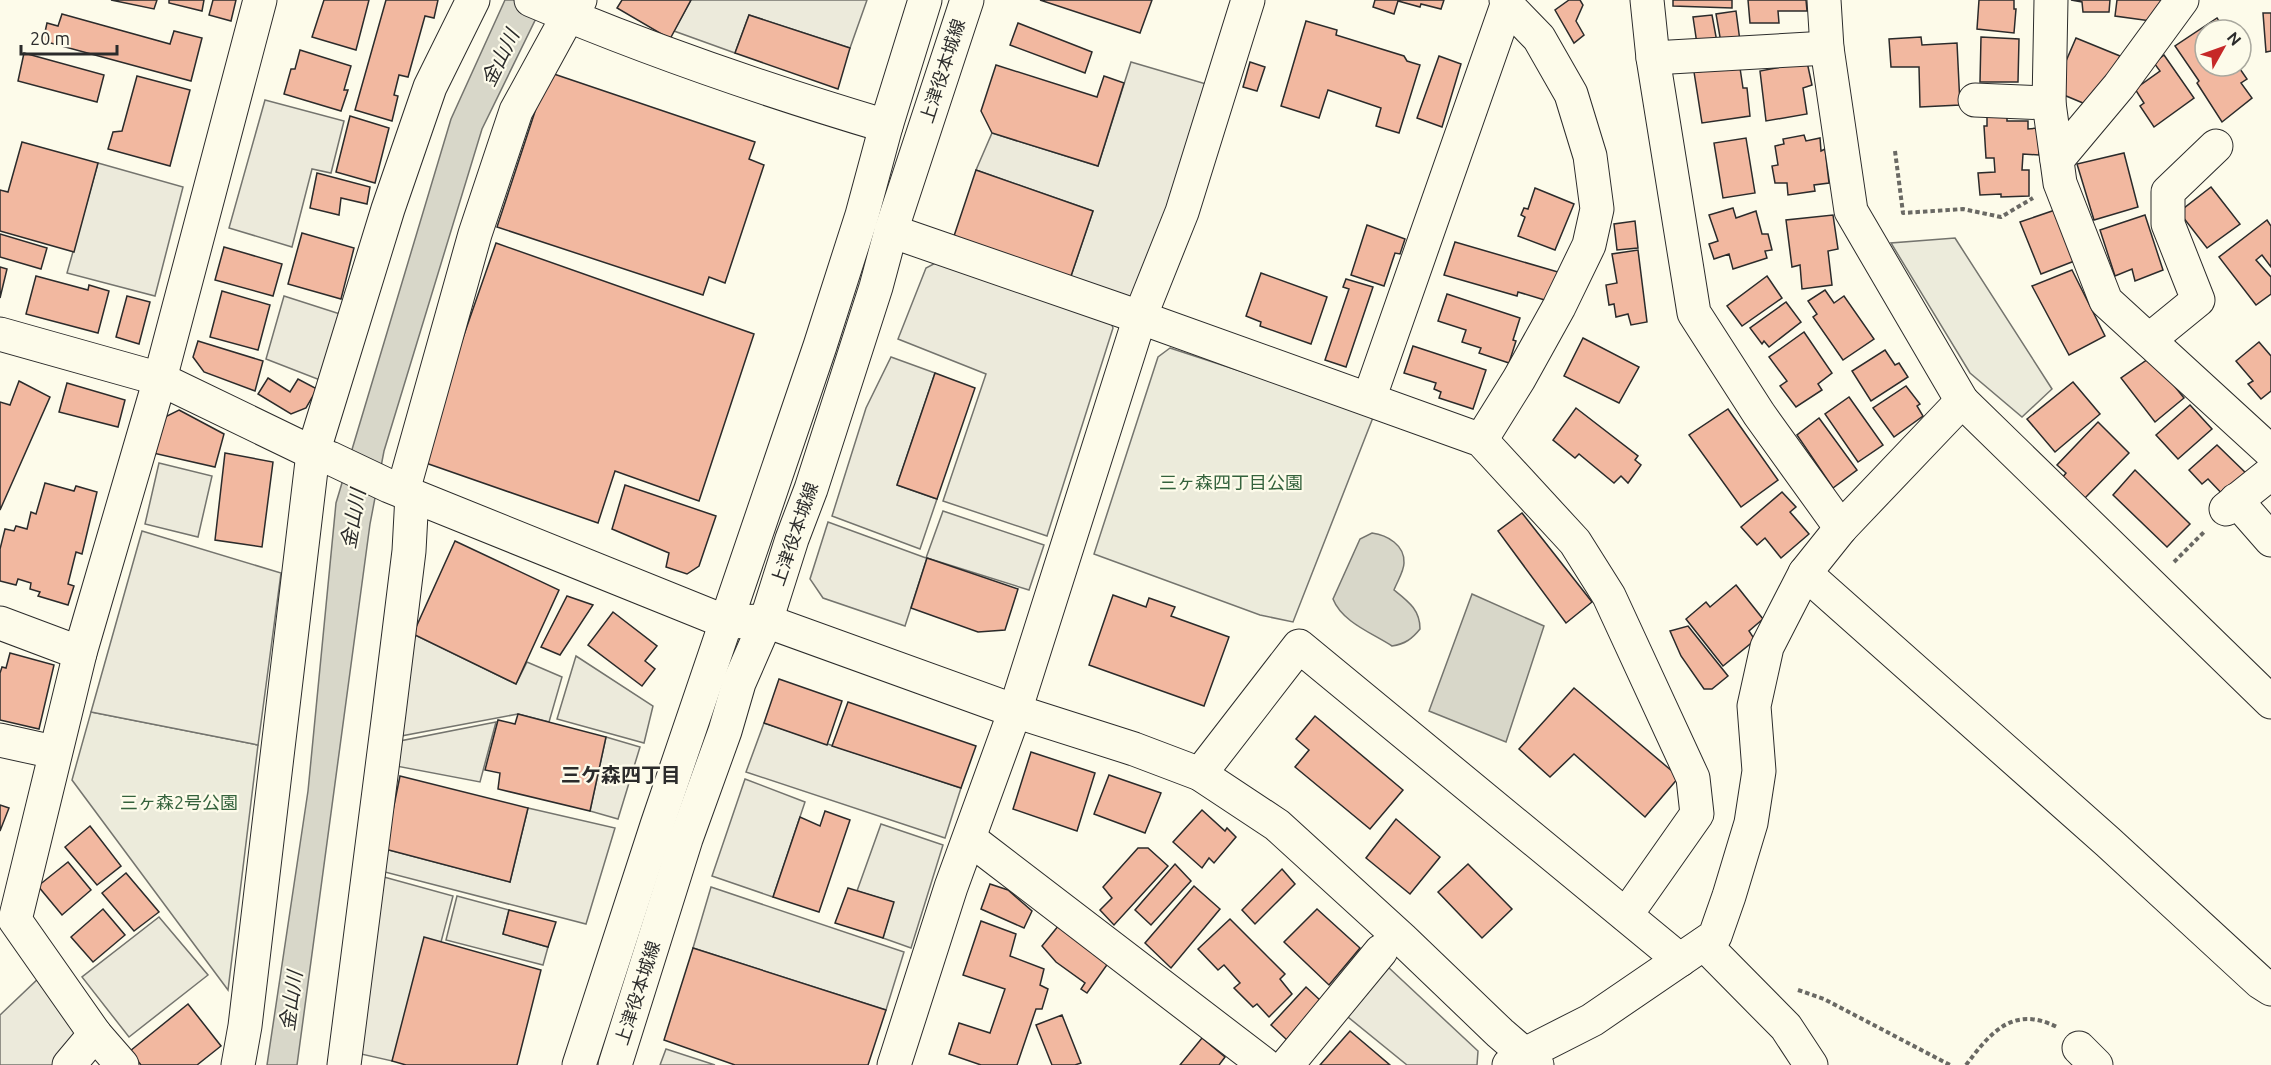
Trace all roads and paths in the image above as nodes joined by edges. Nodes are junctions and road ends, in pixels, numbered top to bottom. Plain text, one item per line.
1 (260, 0) edge
2 (473, 0) edge
3 (531, 0) edge
4 (967, 0) edge
5 (1248, 0) edge
6 (1647, 0) edge
7 (1824, 0) edge
8 (2051, 0) edge
9 (2182, 0) edge
10 (1507, 3) edge
11 (921, 6) edge
12 (574, 8) edge
13 (1827, 48) junction
14 (1653, 58) junction
15 (1976, 100) dead end
16 (2049, 103) junction
17 (886, 126) junction
18 (2216, 146) dead end
19 (1895, 151) dead end
20 (2059, 172) junction
21 (891, 231) junction
22 (1140, 317) junction
23 (0, 334) edge
24 (2149, 340) junction
25 (160, 379) junction
26 (1369, 399) junction
27 (1962, 401) junction
28 (1482, 440) junction
29 (2271, 452) edge
30 (322, 455) junction
31 (2271, 473) edge
32 (401, 490) junction
33 (2231, 505) junction
34 (1840, 528) junction
35 (2271, 540) edge
36 (1805, 573) junction
37 (2151, 585) junction
38 (766, 621) junction
39 (726, 622) junction
40 (0, 623) edge
41 (80, 653) junction
42 (2271, 702) edge
43 (1016, 711) junction
44 (0, 740) edge
45 (54, 752) junction
46 (1200, 774) junction
47 (970, 839) junction
48 (1626, 915) junction
49 (1381, 951) dead end
50 (1692, 952) junction
51 (2267, 980) edge
52 (1792, 988) dead end
53 (95, 1034) junction
54 (2088, 1056) edge
55 (1523, 1061) edge
56 (69, 1065) edge
57 (122, 1065) edge
58 (238, 1065) edge
59 (344, 1065) edge
60 (579, 1065) edge
61 (615, 1065) edge
62 (894, 1065) edge
63 (1265, 1065) edge
64 (1287, 1065) edge
65 (1811, 1065) edge
66 (1950, 1065) edge
67 (1966, 1065) edge

1 - 25 street
2 - 30 street
3 - 12 street
4 - 21 street, 上津役本城線
5 - 22 street
6 - 14 street
7 - 13 street
8 - 16 street
9 - 20 street
10 - 26 street
10 - 28 street
11 - 17 street, 上津役本城線
12 - 17 street
12 - 32 street
13 - 14 street
13 - 27 street
14 - 34 street
15 - 16 street
16 - 20 street
17 - 39 street, 上津役本城線
18 - 24 street
19 - 20 path
20 - 24 street
21 - 22 street
21 - 38 street, 上津役本城線
22 - 26 street
22 - 43 street
23 - 25 street
24 - 29 street
25 - 30 street
25 - 41 street
26 - 28 street
27 - 34 street
27 - 37 street
28 - 48 street
30 - 32 street
30 - 58 street
31 - 33 street
32 - 39 street
32 - 59 street
33 - 35 street
33 - 37 path
34 - 36 street
36 - 50 street
36 - 51 street
37 - 42 street
38 - 39 street
38 - 43 street
38 - 61 street, 上津役本城線
39 - 60 street, 上津役本城線
40 - 41 street
41 - 45 street
43 - 46 street
43 - 47 street
44 - 45 street
45 - 53 street
46 - 48 street
46 - 55 street
47 - 62 street
47 - 63 street
48 - 50 street
49 - 64 street
50 - 55 street
50 - 65 street
52 - 66 path
53 - 56 street
53 - 57 street
54 - 67 path

